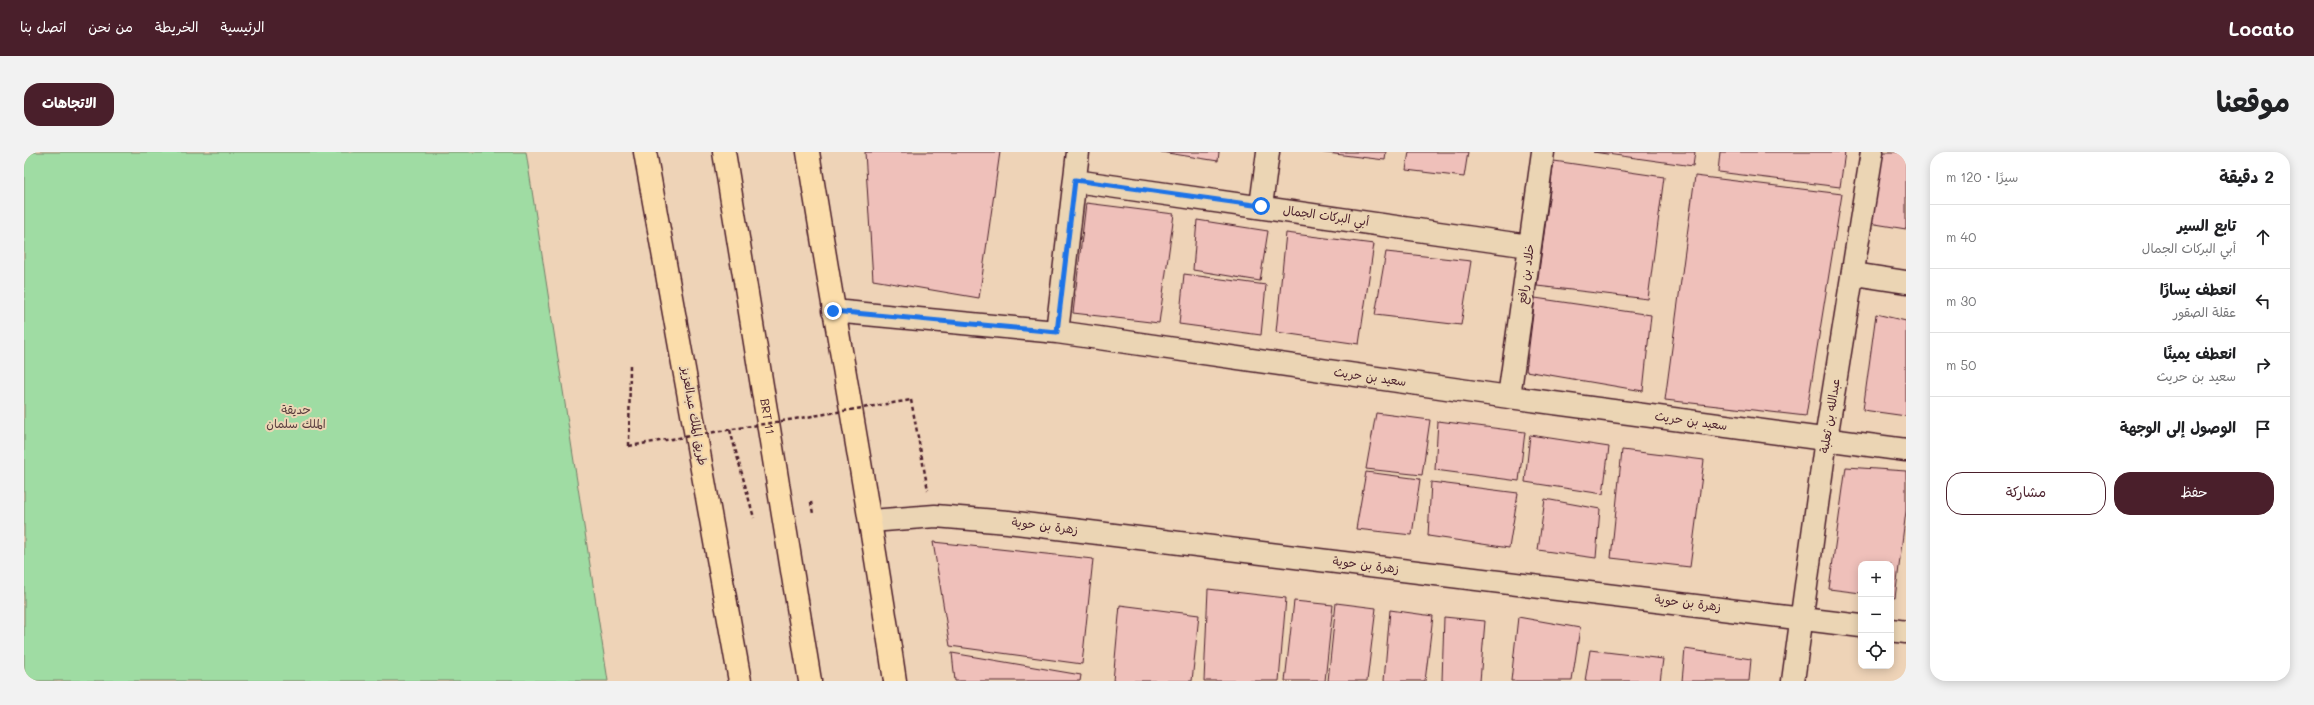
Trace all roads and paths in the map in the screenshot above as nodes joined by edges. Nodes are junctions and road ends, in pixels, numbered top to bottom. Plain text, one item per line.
1 (644, 152) edge
2 (724, 152) edge
3 (808, 152) edge
4 (1078, 152) edge
5 (1268, 152) edge
6 (1543, 152) edge
7 (1872, 152) edge
8 (1075, 180) junction
9 (1261, 206) junction
10 (1529, 246) junction
11 (1854, 274) junction
12 (1906, 282) edge
13 (833, 311) junction
14 (1057, 332) junction
15 (630, 363) dead end
16 (1510, 397) junction
17 (730, 430) junction
18 (1826, 439) junction
19 (1906, 450) edge
20 (927, 489) dead end
21 (754, 519) dead end
22 (871, 521) junction
23 (1802, 617) junction
24 (1858, 626) edge
25 (1894, 630) edge
26 (1906, 632) edge
27 (740, 681) edge
28 (810, 681) edge
29 (894, 681) edge
30 (1793, 681) edge

1 - 27 main road, طريق الملك عبدالعزيز
2 - 28 main road, BRT 11
3 - 13 main road
4 - 8 street
5 - 9 street
6 - 10 street, خلاد بن رافع
7 - 11 street, عبدالله بن ثعلبة
8 - 9 street, أبي البركات الجمال
8 - 14 street
9 - 10 street, أبي البركات الجمال
10 - 16 street, خلاد بن رافع
11 - 12 street
11 - 18 street, عبدالله بن ثعلبة
13 - 14 street, سعيد بن حريث
13 - 22 main road
14 - 16 street, سعيد بن حريث
15 - 17 path, bridge
16 - 18 street, سعيد بن حريث
17 - 20 path, bridge
17 - 21 path
18 - 19 street, سعيد بن حريث
18 - 23 street, عبدالله بن ثعلبة
22 - 23 street, زهرة بن حوية
22 - 29 main road
23 - 24 street, زهرة بن حوية
23 - 30 street, عبدالله بن ثعلبة
25 - 26 street

